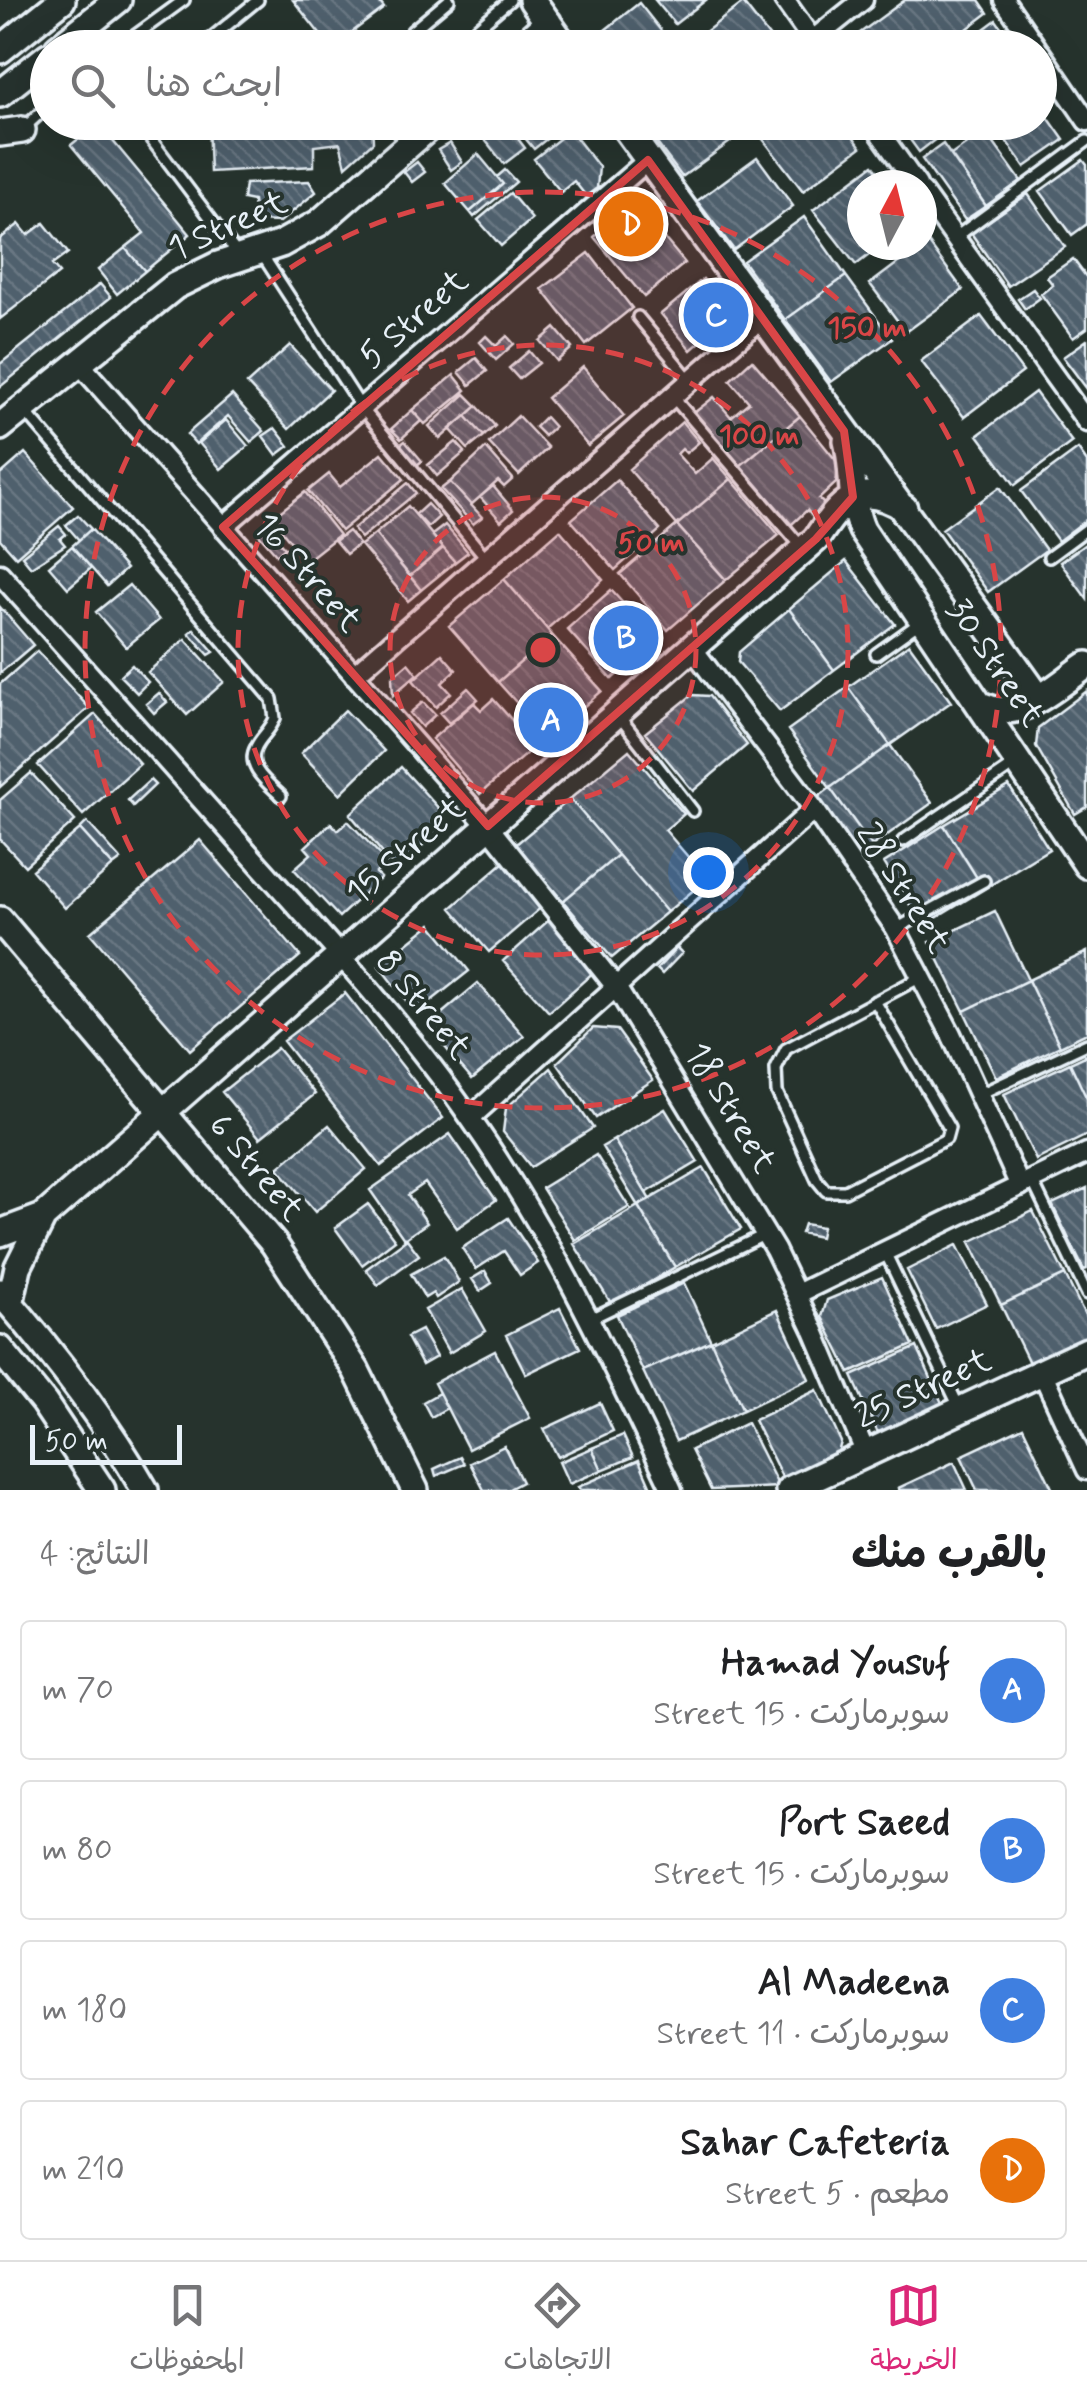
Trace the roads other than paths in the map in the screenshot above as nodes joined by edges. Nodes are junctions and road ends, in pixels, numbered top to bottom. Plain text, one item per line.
1 (62, 0) edge
2 (118, 0) edge
3 (184, 0) edge
4 (258, 0) edge
5 (449, 0) edge
6 (510, 0) edge
7 (784, 0) edge
8 (863, 0) edge
9 (1004, 0) edge
10 (543, 8) edge
11 (80, 30) edge
12 (143, 30) edge
13 (221, 30) edge
14 (413, 30) edge
15 (475, 30) edge
16 (529, 30) edge
17 (556, 30) edge
18 (806, 30) edge
19 (831, 30) edge
20 (1024, 30) edge
21 (0, 50) edge
22 (30, 70) edge
23 (1057, 78) edge
24 (0, 94) edge
25 (1087, 121) edge
26 (153, 140) edge
27 (415, 140) edge
28 (633, 140) edge
29 (885, 140) edge
30 (1087, 141) edge
31 (648, 160) junction
32 (906, 170) edge
33 (937, 213) edge
34 (955, 238) junction
35 (250, 254) junction
36 (638, 317) dead end
37 (762, 318) junction
38 (79, 363) junction
39 (690, 380) junction
40 (672, 396) junction
41 (361, 407) junction
42 (23, 409) junction
43 (1087, 422) edge
44 (0, 427) edge
45 (844, 432) junction
46 (852, 497) junction
47 (904, 508) junction
48 (223, 526) junction
49 (1087, 528) edge
50 (869, 540) junction
51 (810, 544) junction
52 (1049, 557) dead end
53 (487, 559) junction
54 (0, 574) edge
55 (924, 620) junction
56 (692, 648) junction
57 (876, 654) dead end
58 (1087, 665) edge
59 (354, 675) junction
60 (1032, 701) junction
61 (984, 706) junction
62 (616, 713) junction
63 (1016, 756) junction
64 (281, 796) dead end
65 (814, 809) junction
66 (693, 811) dead end
67 (488, 826) junction
68 (902, 841) dead end
69 (1087, 865) edge
70 (984, 881) dead end
71 (0, 920) edge
72 (896, 929) junction
73 (340, 954) junction
74 (921, 976) junction
75 (616, 986) junction
76 (876, 1001) junction
77 (1087, 1044) edge
78 (980, 1094) junction
79 (162, 1110) junction
80 (470, 1118) junction
81 (1087, 1153) edge
82 (1026, 1183) junction
83 (43, 1217) junction
84 (0, 1233) edge
85 (766, 1234) junction
86 (884, 1252) junction
87 (797, 1294) junction
88 (1087, 1294) edge
89 (5, 1298) edge
90 (590, 1318) junction
91 (0, 1349) edge
92 (1087, 1351) edge
93 (1042, 1372) junction
94 (960, 1410) junction
95 (866, 1454) junction
96 (1087, 1470) edge
97 (102, 1490) edge
98 (145, 1490) edge
99 (416, 1490) edge
100 (672, 1490) edge
101 (790, 1490) edge

1 - 21 street
2 - 11 street
3 - 12 lane
4 - 13 lane
5 - 14 lane
6 - 15 lane
7 - 18 street
8 - 19 street
9 - 20 street
10 - 16 street
10 - 17 street
22 - 24 street
23 - 25 street
26 - 35 lane
27 - 35 street, 1 Street
28 - 31 street, 30 Street
29 - 32 street
30 - 34 lane
31 - 37 street, 30 Street
31 - 41 street, 5 Street
33 - 34 street
34 - 43 street
35 - 38 street, 1 Street
35 - 41 lane
36 - 39 lane
37 - 39 street
37 - 45 street, 30 Street
38 - 42 street, 1 Street
38 - 48 street, 16 Street
39 - 40 street
40 - 51 lane
40 - 53 street
41 - 48 street, 5 Street
41 - 53 lane
42 - 44 street, 1 Street
42 - 64 lane
45 - 46 street, 30 Street
45 - 47 street, 30 Street
46 - 47 street
46 - 50 street, 30 Street
46 - 51 street, 15 Street
47 - 60 street, 30 Street
48 - 59 street, 16 Street
49 - 52 lane
50 - 51 street
50 - 55 street, 30 Street
51 - 56 street, 15 Street
53 - 59 street
54 - 73 street, 8 Street
55 - 57 lane
55 - 61 street, 30 Street
56 - 62 street, 15 Street
56 - 65 street, 28 Street
58 - 60 street
59 - 67 street, 16 Street
60 - 61 street
60 - 63 street
61 - 63 street, 30 Street
62 - 66 lane
62 - 67 street, 15 Street
63 - 68 lane
63 - 69 street, 30 Street
65 - 72 street, 28 Street
65 - 75 street
67 - 73 street, 15 Street
67 - 75 street, 18 Street
70 - 72 lane
71 - 79 street, 6 Street
72 - 74 street, 28 Street
73 - 79 street, 15 Street
73 - 80 street, 8 Street
74 - 76 lane
74 - 78 street, 28 Street
75 - 80 street
75 - 85 street, 18 Street
76 - 76 lane
77 - 78 lane
78 - 82 street, 28 Street
79 - 83 street, 15 Street
79 - 99 street, 6 Street
80 - 90 street, 8 Street
81 - 82 street
82 - 86 street
82 - 88 lane
83 - 84 street, 15 Street
83 - 89 street, 15 Street
85 - 87 street, 18 Street
85 - 90 lane
86 - 87 street
86 - 94 lane
87 - 95 street, 18 Street
89 - 98 street
90 - 100 street, 8 Street
91 - 97 street
92 - 93 street, 25 Street
93 - 94 street, 25 Street
93 - 96 street
94 - 95 street, 25 Street
95 - 101 street, 25 Street

